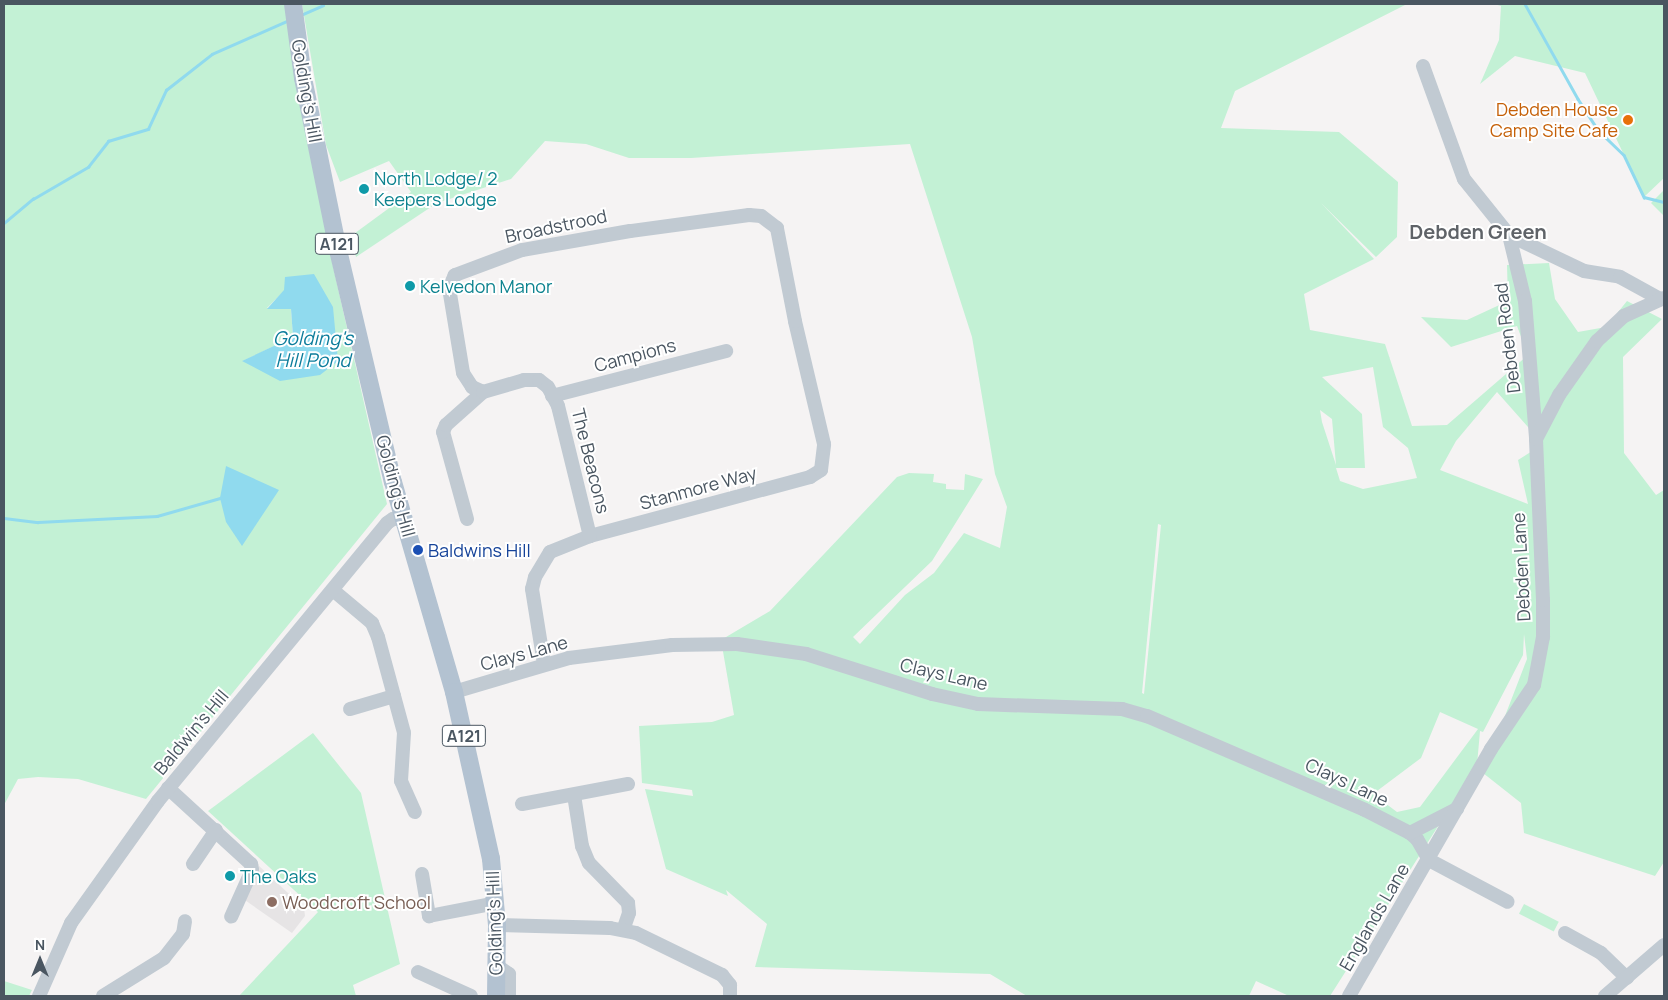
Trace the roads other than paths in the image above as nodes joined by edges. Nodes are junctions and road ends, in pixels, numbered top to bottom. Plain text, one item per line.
1 (293, 4) edge
2 (1423, 66) dead end
3 (1509, 235) junction
4 (1662, 298) edge
5 (795, 321) joint
6 (726, 351) dead end
7 (483, 392) junction
8 (552, 396) junction
9 (1536, 438) junction
10 (404, 517) junction
11 (467, 519) dead end
12 (590, 536) junction
13 (334, 591) junction
14 (544, 664) junction
15 (454, 692) junction
16 (394, 696) junction
17 (350, 709) dead end
18 (628, 784) dead end
19 (168, 788) junction
20 (574, 795) junction
21 (522, 804) dead end
22 (1457, 809) junction
23 (415, 812) dead end
24 (216, 830) junction
25 (1410, 833) junction
26 (1429, 860) junction
27 (193, 864) dead end
28 (422, 874) dead end
29 (1508, 902) dead end
30 (496, 903) junction
31 (231, 917) dead end
32 (185, 921) dead end
33 (497, 924) junction
34 (623, 930) junction
35 (1566, 933) dead end
36 (1664, 945) edge
37 (496, 964) junction
38 (418, 972) dead end
39 (1627, 978) junction
40 (44, 995) edge
41 (1351, 995) edge
42 (104, 996) edge
43 (472, 996) edge
44 (496, 996) edge
45 (509, 996) edge
46 (730, 996) edge
47 (1605, 996) edge

1 - 10 main road, Golding's Hill / A121
2 - 3 street, Debden Road
3 - 4 street, Debden Road
3 - 9 street, Debden Road
4 - 9 street
5 - 7 street, Broadstrood
5 - 12 street, Stanmore Way
6 - 8 street, Campions
7 - 8 street
7 - 11 street
8 - 12 street, The Beacons
9 - 22 street, Debden Lane
10 - 13 street, Baldwin's Hill
10 - 15 main road, Golding's Hill / A121
12 - 14 street, Stanmore Way
13 - 16 street
13 - 19 street, Baldwin's Hill
14 - 15 street, Clays Lane
14 - 25 street, Clays Lane
15 - 30 main road, Golding's Hill / A121
16 - 17 street
16 - 23 street
18 - 20 street
19 - 24 street
19 - 40 street, Baldwin's Hill
20 - 21 street
20 - 34 street
22 - 25 street
22 - 26 street, Debden Lane
24 - 27 street
24 - 31 street
25 - 26 street, Clays Lane
26 - 29 street
26 - 41 street, Englands Lane
28 - 30 street
30 - 33 main road, Golding's Hill / A121
32 - 42 street
33 - 34 street
33 - 37 main road, Golding's Hill / A121
34 - 46 street
35 - 39 street
36 - 39 street
37 - 44 main road, Golding's Hill / A121
37 - 45 street
38 - 43 street
39 - 47 street

